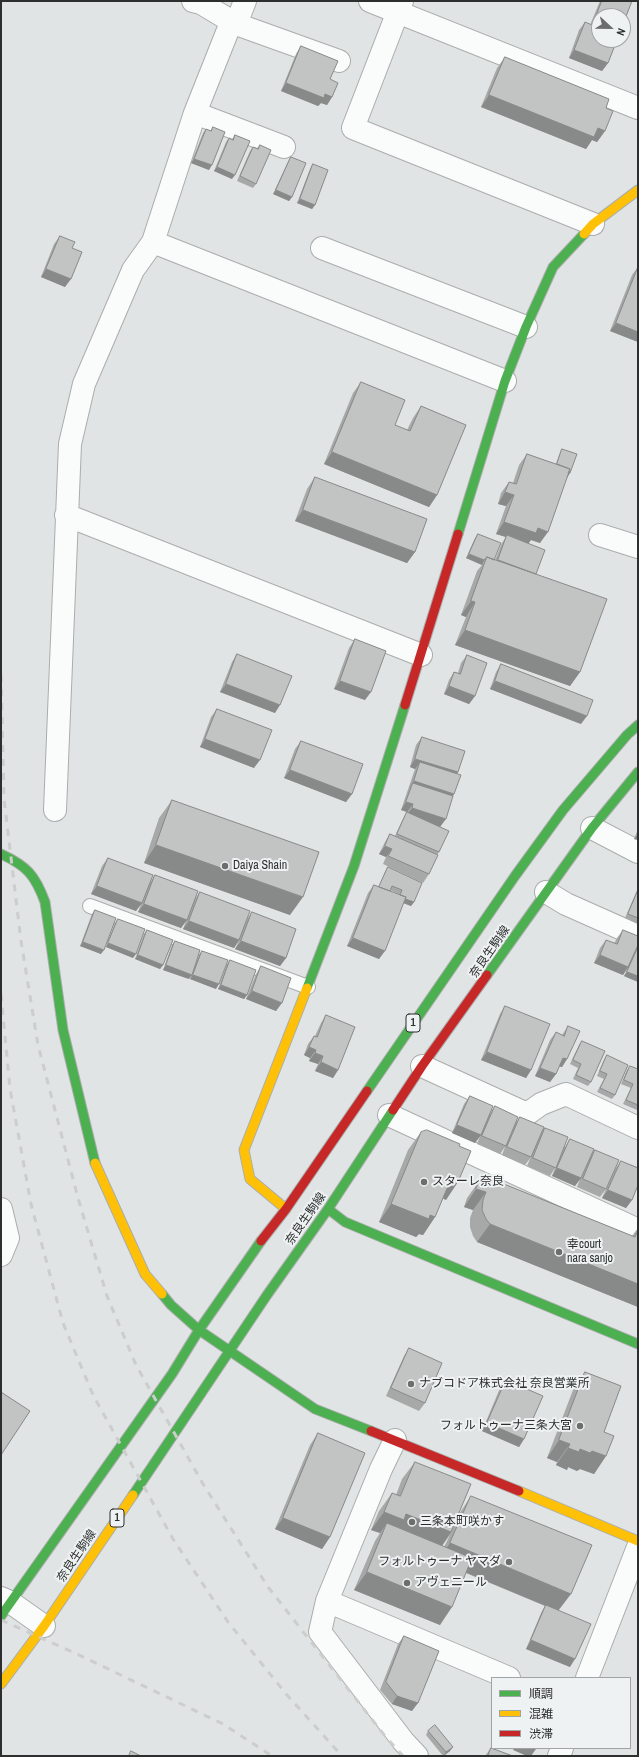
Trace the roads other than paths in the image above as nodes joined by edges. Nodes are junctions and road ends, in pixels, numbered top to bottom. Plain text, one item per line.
1 (193, 1) edge
2 (245, 1) edge
3 (370, 1) edge
4 (400, 6) edge
5 (234, 22) junction
6 (339, 61) edge
7 (638, 108) edge
8 (195, 113) junction
9 (284, 147) dead end
10 (637, 193) edge
11 (593, 224) junction
12 (153, 242) junction
13 (322, 248) dead end
14 (526, 327) junction
15 (505, 381) junction
16 (66, 515) junction
17 (600, 535) dead end
18 (638, 547) edge
19 (421, 655) junction
20 (638, 725) edge
21 (638, 772) edge
22 (55, 810) dead end
23 (592, 828) junction
24 (638, 852) edge
25 (1, 854) edge
26 (546, 892) junction
27 (90, 906) dead end
28 (638, 936) edge
29 (308, 987) junction
30 (422, 1066) junction
31 (389, 1115) junction
32 (638, 1128) edge
33 (1, 1209) edge
34 (286, 1209) junction
35 (328, 1209) junction
36 (638, 1230) edge
37 (1, 1255) edge
38 (199, 1330) junction
39 (638, 1344) edge
40 (231, 1350) junction
41 (396, 1440) junction
42 (638, 1541) edge
43 (638, 1547) edge
44 (327, 1601) junction
45 (4, 1605) edge
46 (44, 1626) junction
47 (507, 1677) edge
48 (587, 1677) edge
49 (1, 1684) edge
50 (417, 1756) edge

1 - 5 street
2 - 5 street
3 - 4 street
4 - 7 street
4 - 11 street
5 - 6 street
5 - 8 street
8 - 9 street
8 - 12 street
10 - 11 street
11 - 14 street
12 - 15 street
12 - 16 street
13 - 14 street
14 - 15 street
15 - 19 street
16 - 19 street
16 - 22 street
17 - 18 street
19 - 29 street
20 - 34 street, 奈良生駒線 / 1
21 - 23 street, 奈良生駒線 / 1
23 - 24 street
23 - 26 street, 奈良生駒線 / 1
25 - 38 street
26 - 28 street
26 - 30 street, 奈良生駒線 / 1
27 - 29 lane
29 - 34 street
30 - 31 street, 奈良生駒線 / 1
30 - 32 street
31 - 35 street, 奈良生駒線 / 1
31 - 36 street
33 - 37 street
34 - 38 street, 奈良生駒線 / 1
35 - 39 street
35 - 40 street, 奈良生駒線 / 1
38 - 40 street
38 - 45 street, 奈良生駒線 / 1
40 - 41 street
40 - 46 street, 奈良生駒線 / 1
41 - 42 street
41 - 44 street
43 - 48 street
44 - 47 street
44 - 50 street
45 - 46 street
46 - 49 street, 奈良生駒線 / 1

